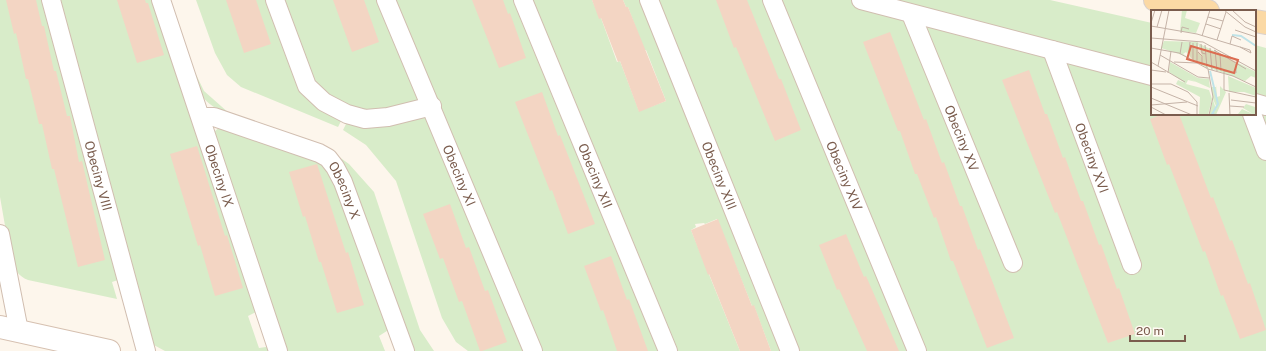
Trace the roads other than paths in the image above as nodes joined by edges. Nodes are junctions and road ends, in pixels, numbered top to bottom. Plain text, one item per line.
1 (51, 0) edge
2 (161, 0) edge
3 (275, 0) edge
4 (386, 0) edge
5 (523, 0) edge
6 (649, 0) edge
7 (772, 0) edge
8 (861, 0) edge
9 (1155, 0) edge
10 (1203, 10) edge
11 (911, 14) junction
12 (1256, 21) edge
13 (1266, 23) edge
14 (1052, 50) junction
15 (1151, 76) edge
16 (1256, 103) edge
17 (432, 106) junction
18 (1266, 106) edge
19 (1252, 115) edge
20 (201, 117) junction
21 (1266, 151) edge
22 (0, 234) edge
23 (1013, 263) dead end
24 (1132, 265) dead end
25 (10, 329) edge
26 (109, 351) edge
27 (146, 351) edge
28 (278, 351) edge
29 (405, 351) edge
30 (533, 351) edge
31 (668, 351) edge
32 (790, 351) edge
33 (917, 351) edge

1 - 27 street, Obeciny VIII
2 - 20 street, Obeciny IX
3 - 17 street
4 - 17 street, Obeciny XI
5 - 31 street, Obeciny XII
6 - 32 street, Obeciny XIII
7 - 33 street, Obeciny XIV
8 - 11 street
9 - 10 main road
11 - 14 street
11 - 23 street, Obeciny XV
12 - 13 main road
14 - 15 street
14 - 24 street, Obeciny XVI
16 - 18 street
17 - 30 street, Obeciny XI
19 - 21 street
20 - 28 street, Obeciny IX
20 - 29 street, Obeciny X
22 - 25 street
25 - 26 street

